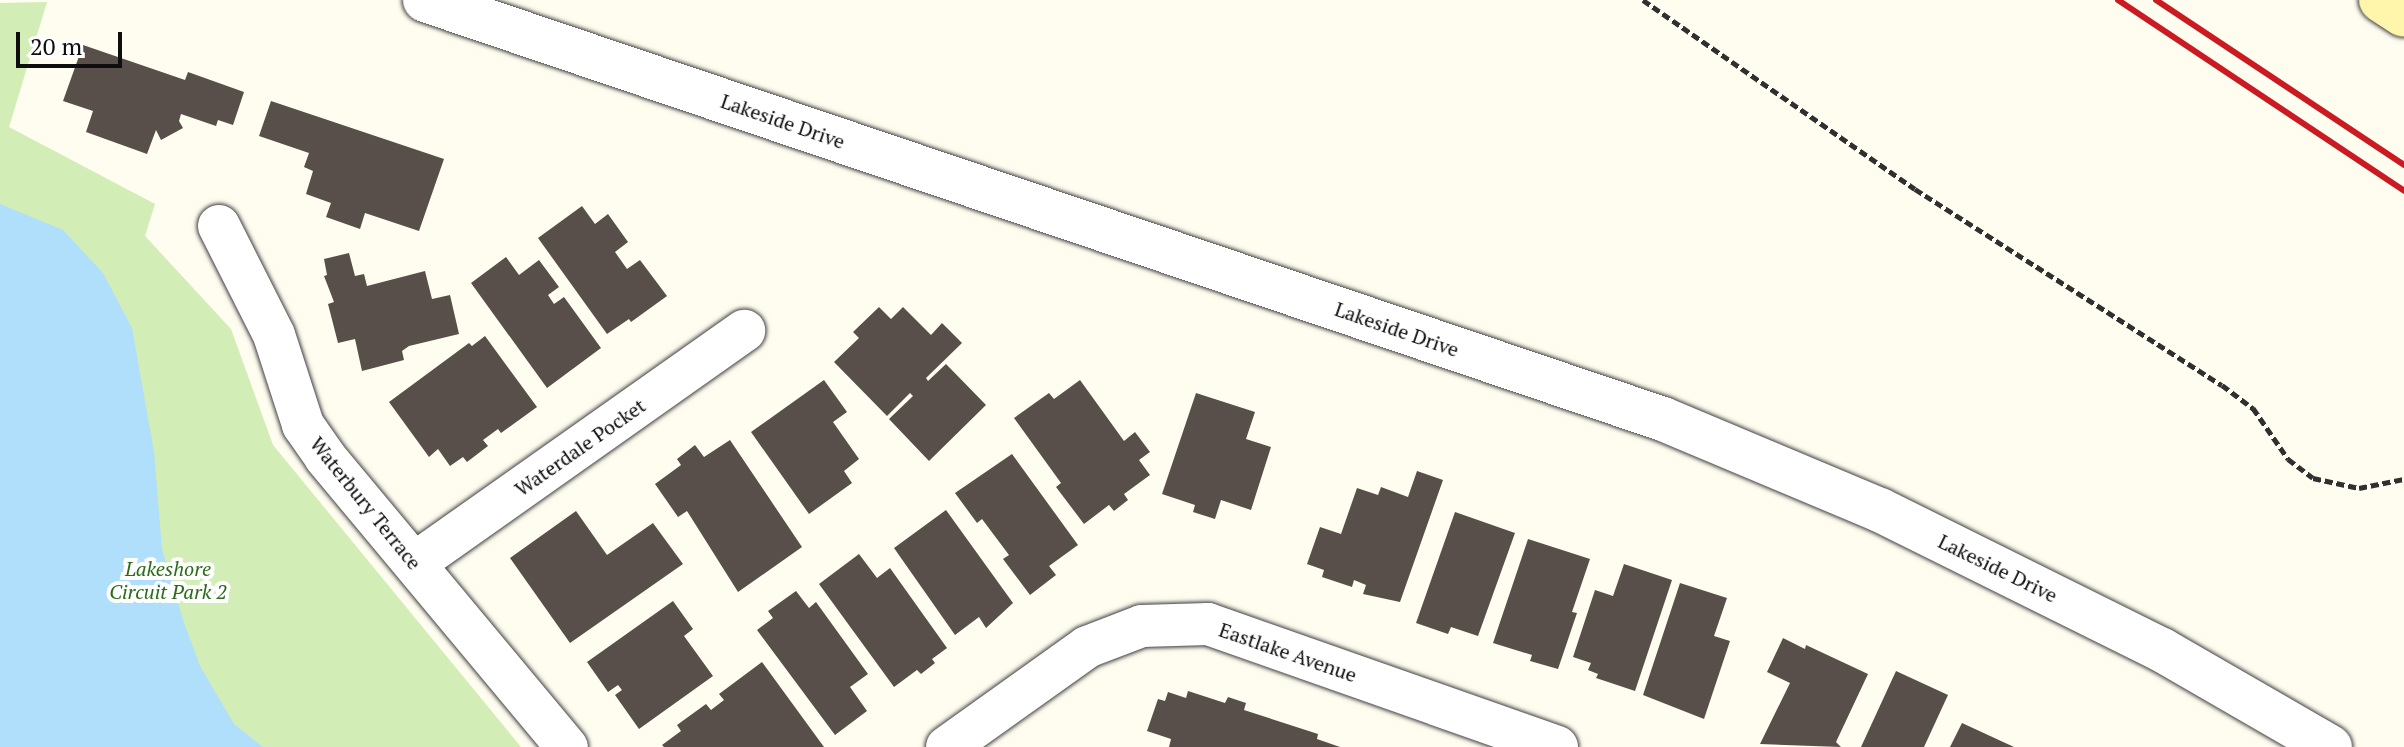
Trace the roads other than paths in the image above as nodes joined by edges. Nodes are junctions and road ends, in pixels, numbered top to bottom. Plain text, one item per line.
1 (425, 0) edge
2 (2381, 0) edge
3 (2404, 15) edge
4 (219, 226) dead end
5 (744, 331) dead end
6 (415, 563) junction
7 (567, 747) edge
8 (947, 747) edge
9 (1557, 747) edge
10 (2330, 747) edge

1 - 10 street, Lakeside Drive
2 - 3 main road
4 - 6 street, Waterbury Terrace
5 - 6 street, Waterdale Pocket
6 - 7 street, Waterbury Terrace
8 - 9 street, Eastlake Avenue

